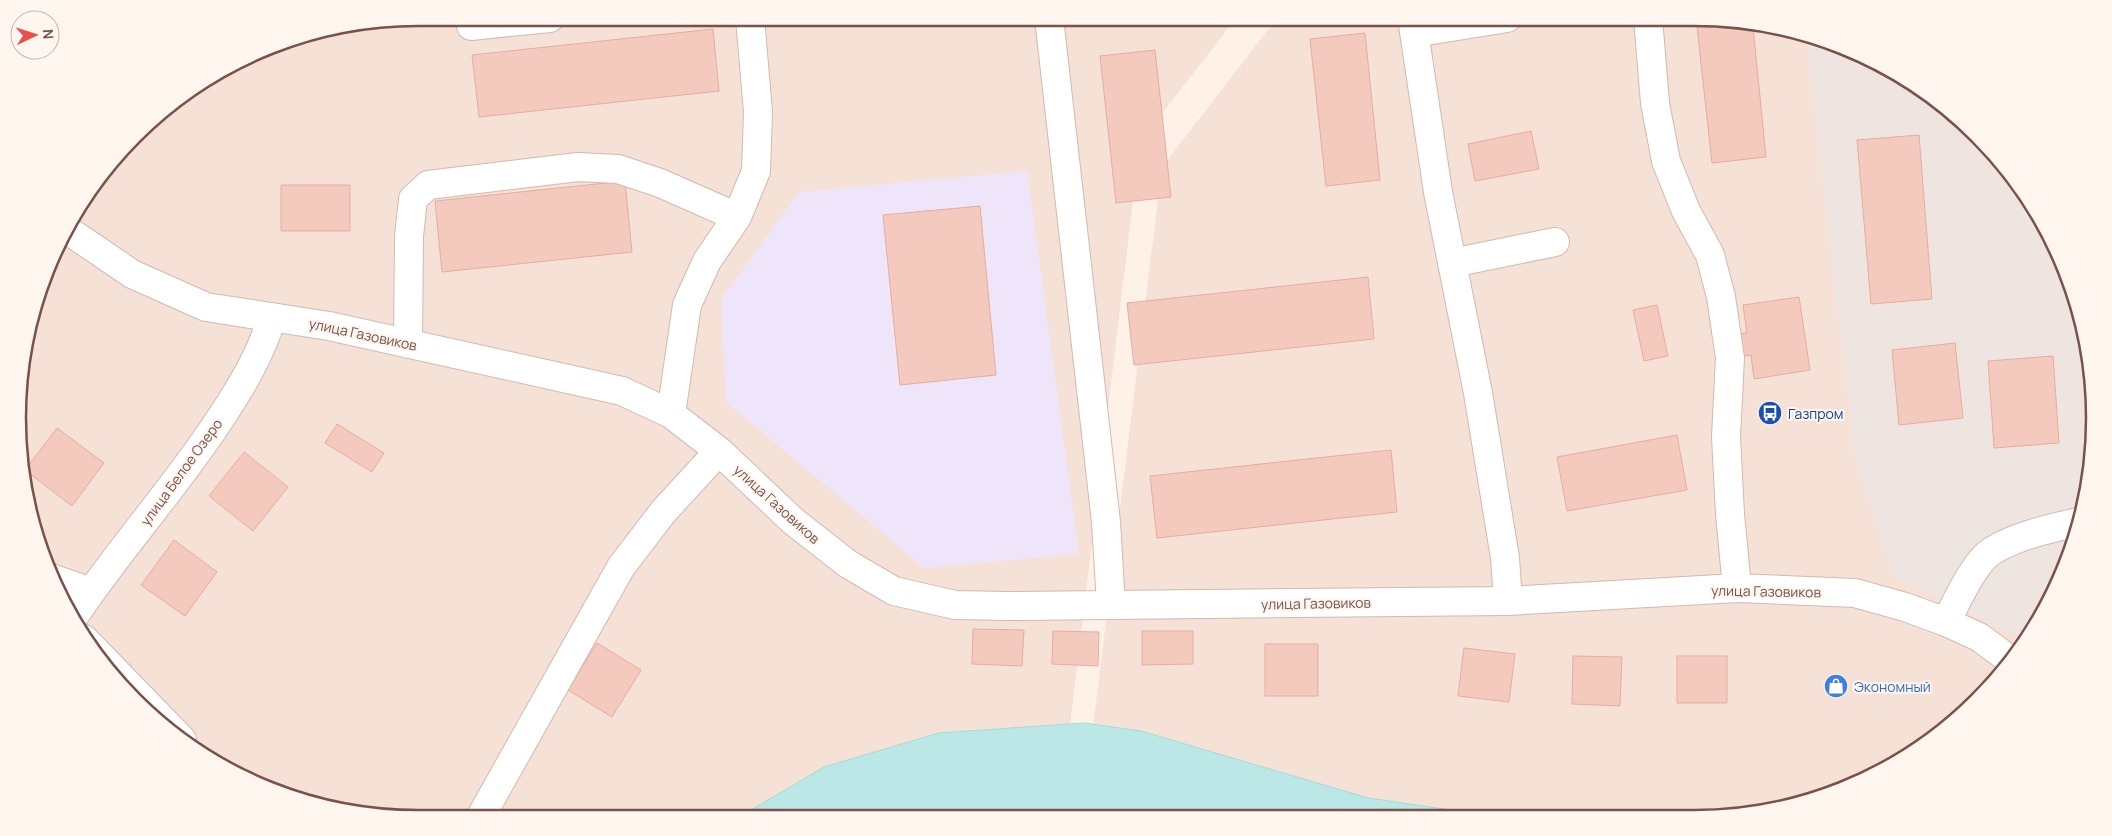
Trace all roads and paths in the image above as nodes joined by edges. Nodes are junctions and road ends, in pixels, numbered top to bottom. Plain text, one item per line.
1 (751, 26) edge
2 (1050, 26) edge
3 (1413, 26) edge
4 (1649, 26) edge
5 (737, 217) junction
6 (73, 234) edge
7 (1555, 242) dead end
8 (1452, 264) junction
9 (272, 317) junction
10 (408, 344) junction
11 (671, 414) junction
12 (719, 451) junction
13 (2071, 524) edge
14 (63, 582) edge
15 (1737, 588) junction
16 (91, 592) junction
17 (1508, 601) junction
18 (1111, 605) junction
19 (78, 611) edge
20 (1946, 622) junction
21 (2005, 656) edge
22 (484, 810) edge

1 - 5 street
2 - 18 street
3 - 8 street
4 - 15 street
5 - 10 street
5 - 11 street
6 - 9 street, улица Газовиков
7 - 8 street
8 - 17 street
9 - 10 street, улица Газовиков
9 - 16 street, улица Белое Озеро
10 - 11 street, улица Газовиков
11 - 12 street, улица Газовиков
12 - 18 street, улица Газовиков
12 - 22 street
13 - 20 street
14 - 16 street
15 - 17 street, улица Газовиков
15 - 20 street, улица Газовиков
16 - 19 street, улица Белое Озеро
17 - 18 street, улица Газовиков
20 - 21 street, улица Газовиков

